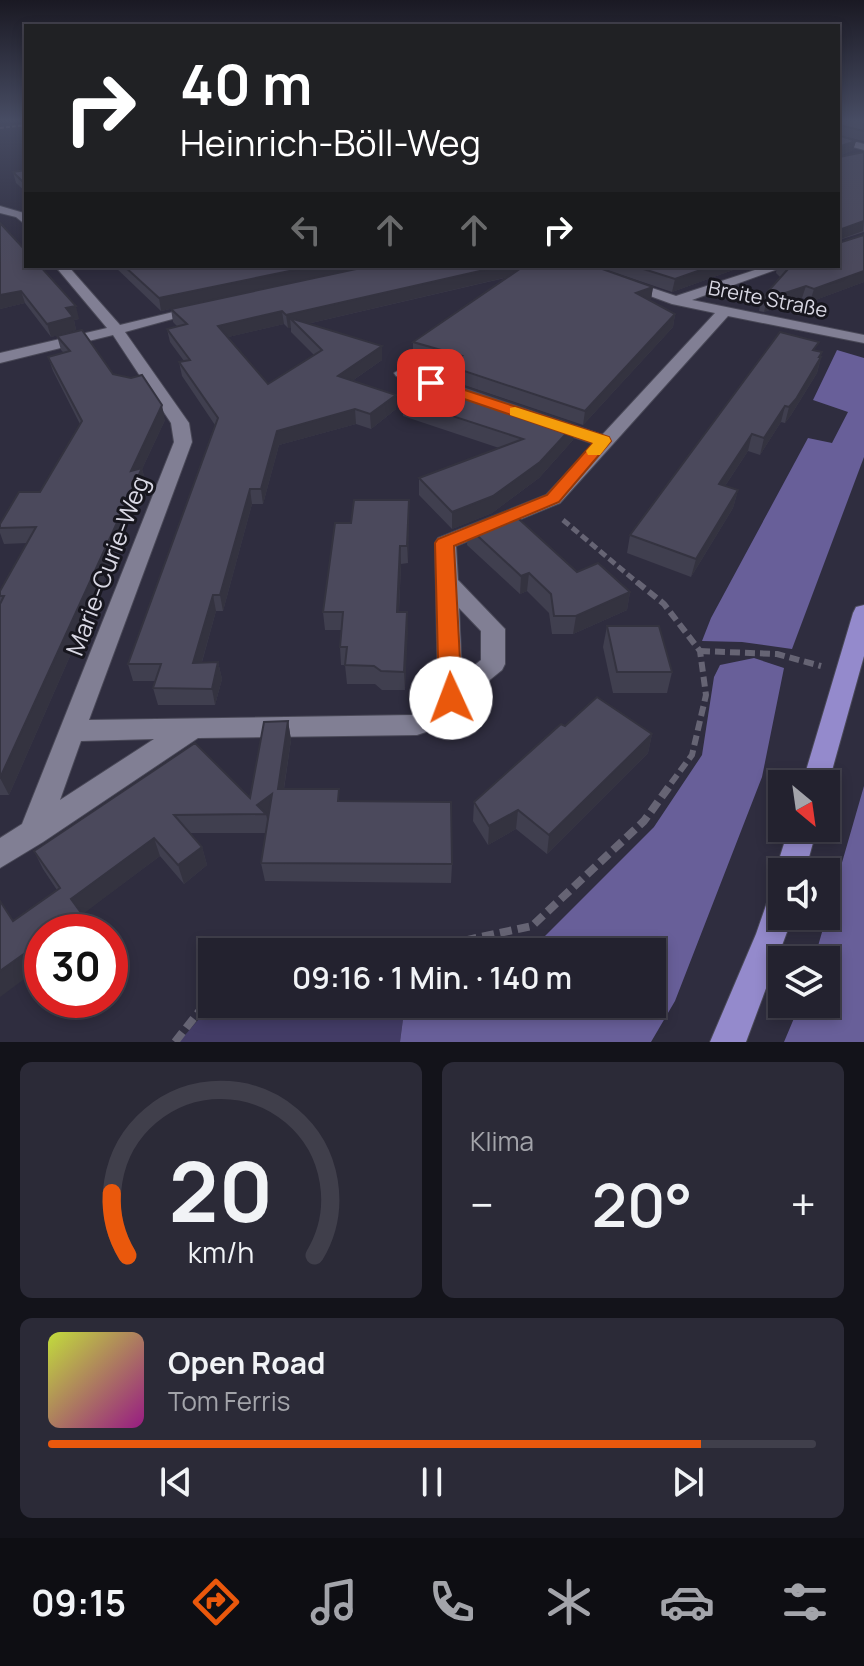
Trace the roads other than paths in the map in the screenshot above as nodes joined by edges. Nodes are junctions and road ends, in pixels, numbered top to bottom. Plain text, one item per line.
1 (0, 209) edge
2 (24, 220) edge
3 (63, 268) edge
4 (580, 268) edge
5 (774, 268) edge
6 (677, 301) junction
7 (220, 305) edge
8 (724, 312) junction
9 (115, 328) junction
10 (864, 339) edge
11 (0, 358) edge
12 (402, 373) dead end
13 (474, 397) edge
14 (531, 417) edge
15 (603, 441) junction
16 (447, 582) junction
17 (864, 613) edge
18 (451, 698) junction
19 (193, 728) junction
20 (72, 731) junction
21 (820, 770) edge
22 (33, 833) junction
23 (0, 854) edge
24 (773, 930) edge
25 (728, 1042) edge

1 - 2 street
3 - 9 street, Marie-Curie-Weg
4 - 6 street, Breite Straße
5 - 6 street
6 - 8 street, Breite Straße
7 - 9 street
8 - 10 street, Breite Straße
8 - 15 street
9 - 11 street
9 - 20 street, Marie-Curie-Weg
12 - 13 street
14 - 15 street
15 - 16 street
16 - 18 street
16 - 18 street
17 - 21 main road
18 - 19 street
19 - 20 street
19 - 22 street
20 - 22 street, Marie-Curie-Weg
22 - 23 street
24 - 25 main road

